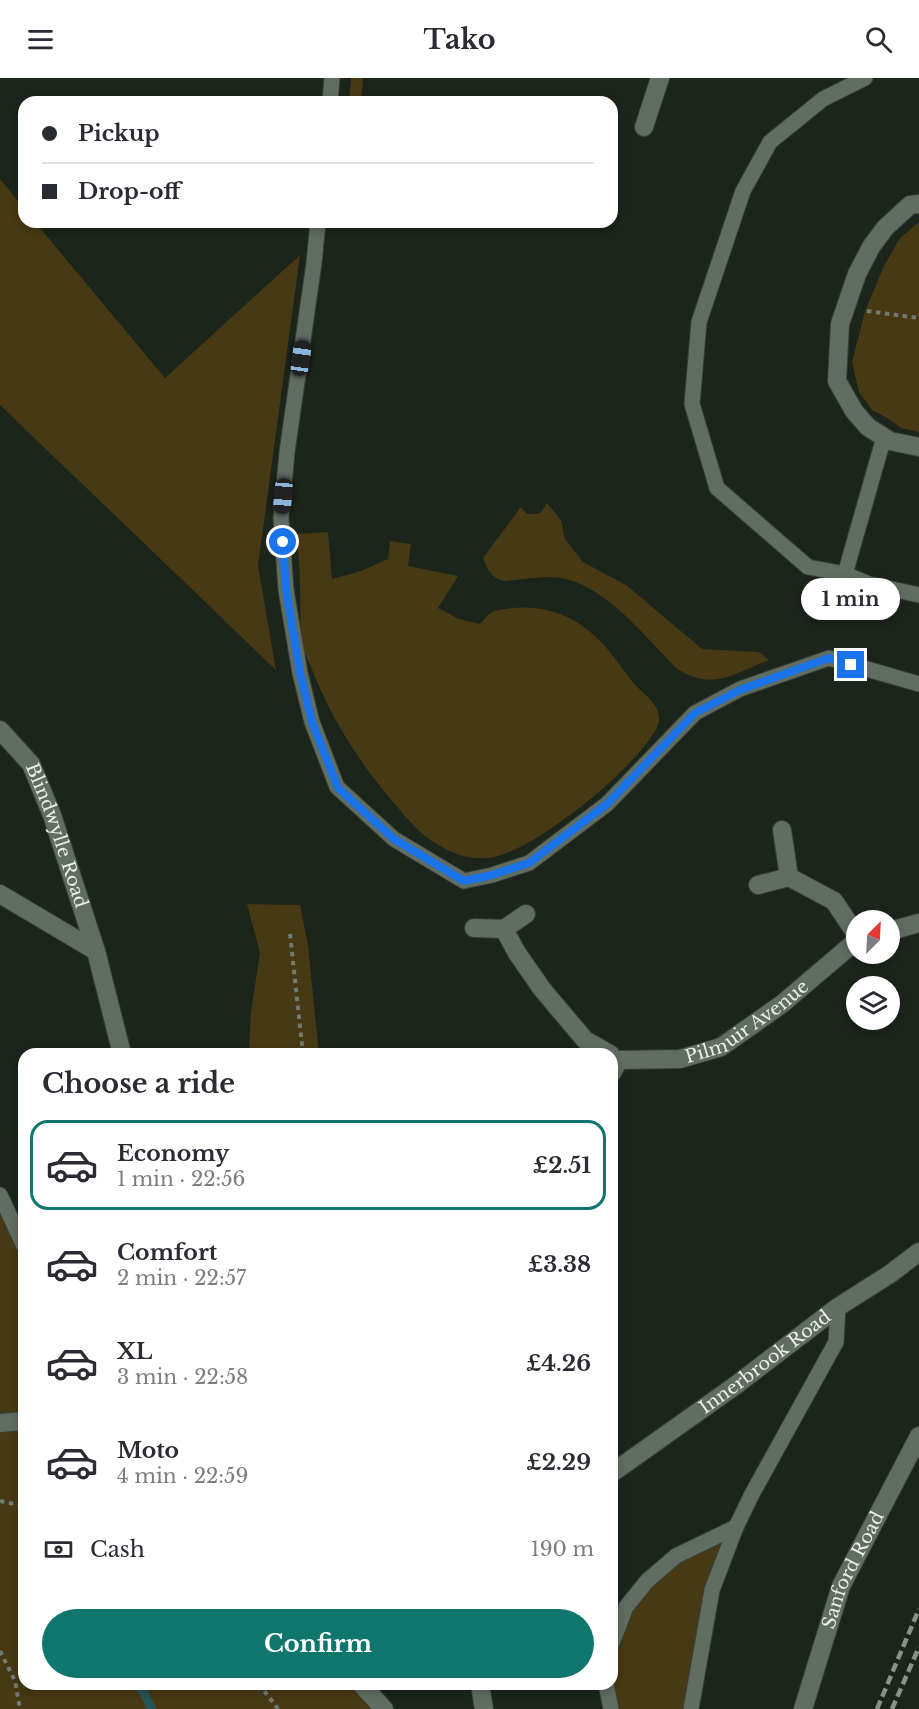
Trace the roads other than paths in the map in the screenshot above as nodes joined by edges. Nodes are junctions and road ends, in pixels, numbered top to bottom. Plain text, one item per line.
1 (332, 78) edge
2 (660, 78) edge
3 (865, 78) edge
4 (330, 96) edge
5 (644, 127) dead end
6 (919, 204) edge
7 (317, 228) edge
8 (884, 437) junction
9 (919, 447) edge
10 (845, 574) junction
11 (919, 595) edge
12 (919, 684) edge
13 (0, 730) edge
14 (782, 830) dead end
15 (789, 877) junction
16 (758, 885) dead end
17 (0, 894) edge
18 (526, 914) dead end
19 (846, 919) edge
20 (919, 922) edge
21 (474, 928) dead end
22 (900, 928) edge
23 (504, 929) junction
24 (846, 950) edge
25 (96, 951) junction
26 (120, 1048) edge
27 (596, 1048) edge
28 (618, 1061) edge
29 (0, 1195) edge
30 (18, 1233) edge
31 (919, 1252) edge
32 (838, 1307) junction
33 (18, 1422) edge
34 (0, 1423) edge
35 (919, 1436) edge
36 (618, 1469) edge
37 (736, 1527) junction
38 (618, 1628) edge
39 (367, 1690) edge
40 (481, 1690) edge
41 (607, 1690) edge
42 (384, 1709) edge
43 (484, 1709) edge
44 (611, 1709) edge
45 (691, 1709) edge
46 (803, 1709) edge

1 - 4 lane
2 - 5 street
3 - 10 lane
6 - 8 street
7 - 12 lane
8 - 9 street
8 - 10 lane
10 - 11 lane
13 - 25 street, Blindwylle Road
14 - 15 street
15 - 16 street
15 - 19 street
17 - 25 street
18 - 23 street
20 - 22 street
21 - 23 street
23 - 27 street, Pilmuir Avenue
24 - 28 street, Pilmuir Avenue
25 - 26 street, Blindwylle Road
29 - 30 lane
31 - 32 street, Innerbrook Road
32 - 36 street, Innerbrook Road
32 - 37 lane
33 - 34 street
35 - 46 street, Sanford Road
37 - 38 lane
37 - 45 lane
39 - 42 street
40 - 43 street
41 - 44 lane

